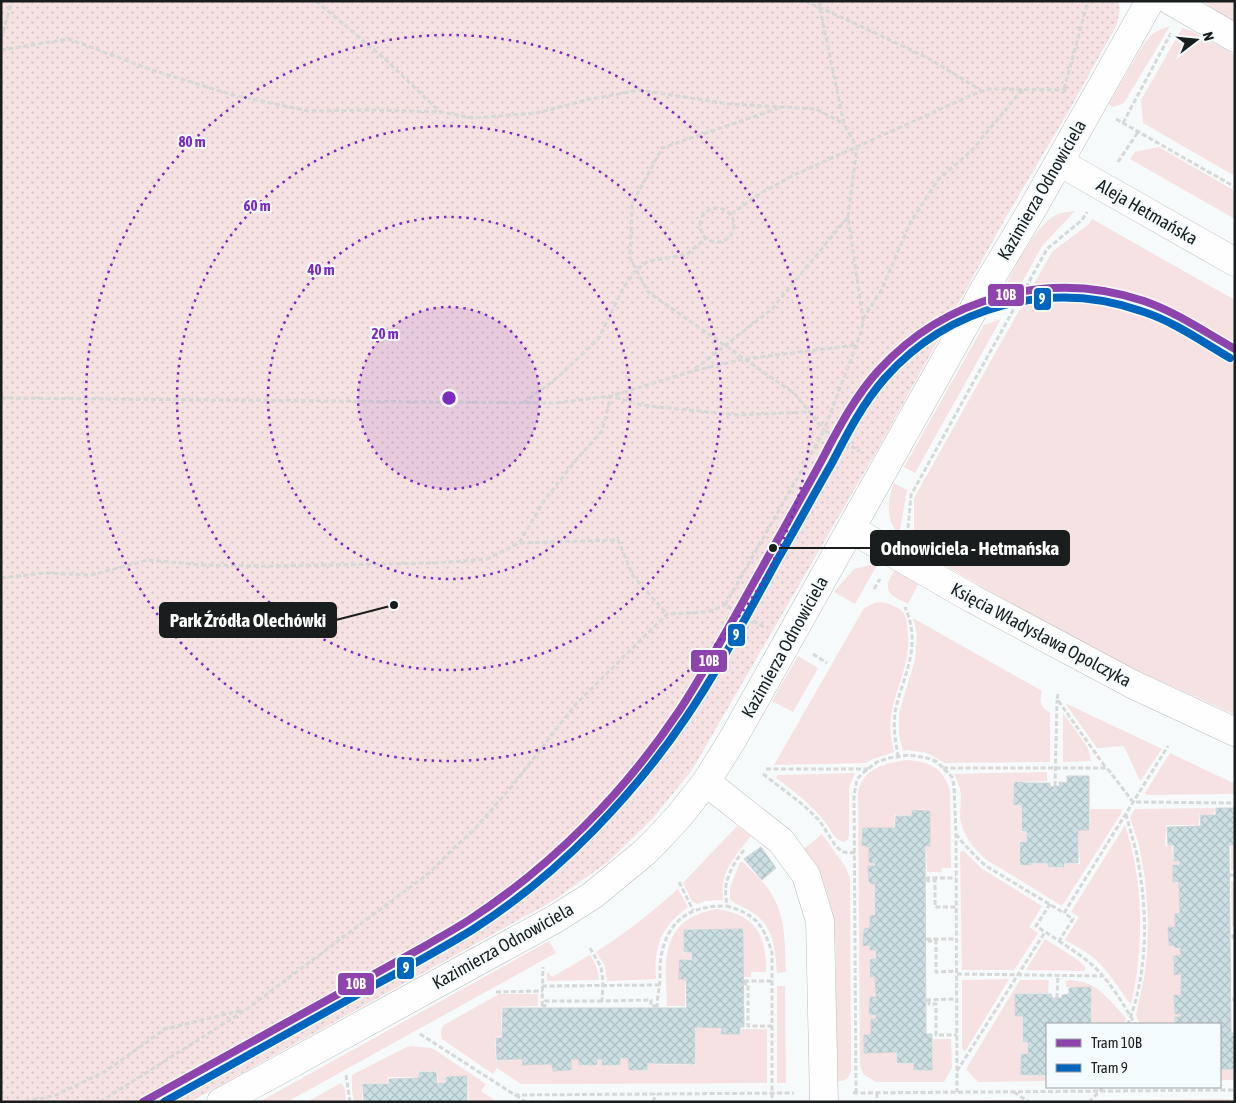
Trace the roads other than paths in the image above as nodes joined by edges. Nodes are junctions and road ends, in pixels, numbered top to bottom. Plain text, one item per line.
1 (1150, 1) edge
2 (1177, 5) edge
3 (1235, 38) edge
4 (1059, 162) junction
5 (1235, 262) edge
6 (852, 529) junction
7 (1235, 732) edge
8 (706, 782) junction
9 (221, 1102) edge
10 (824, 1102) edge

1 - 4 street, Kazimierza Odnowiciela
2 - 3 street
4 - 5 street, Aleja Hetmańska
4 - 6 street, Kazimierza Odnowiciela
6 - 7 street, Księcia Władysława Opolczyka
6 - 8 street, Kazimierza Odnowiciela
8 - 9 street, Kazimierza Odnowiciela
8 - 10 street

